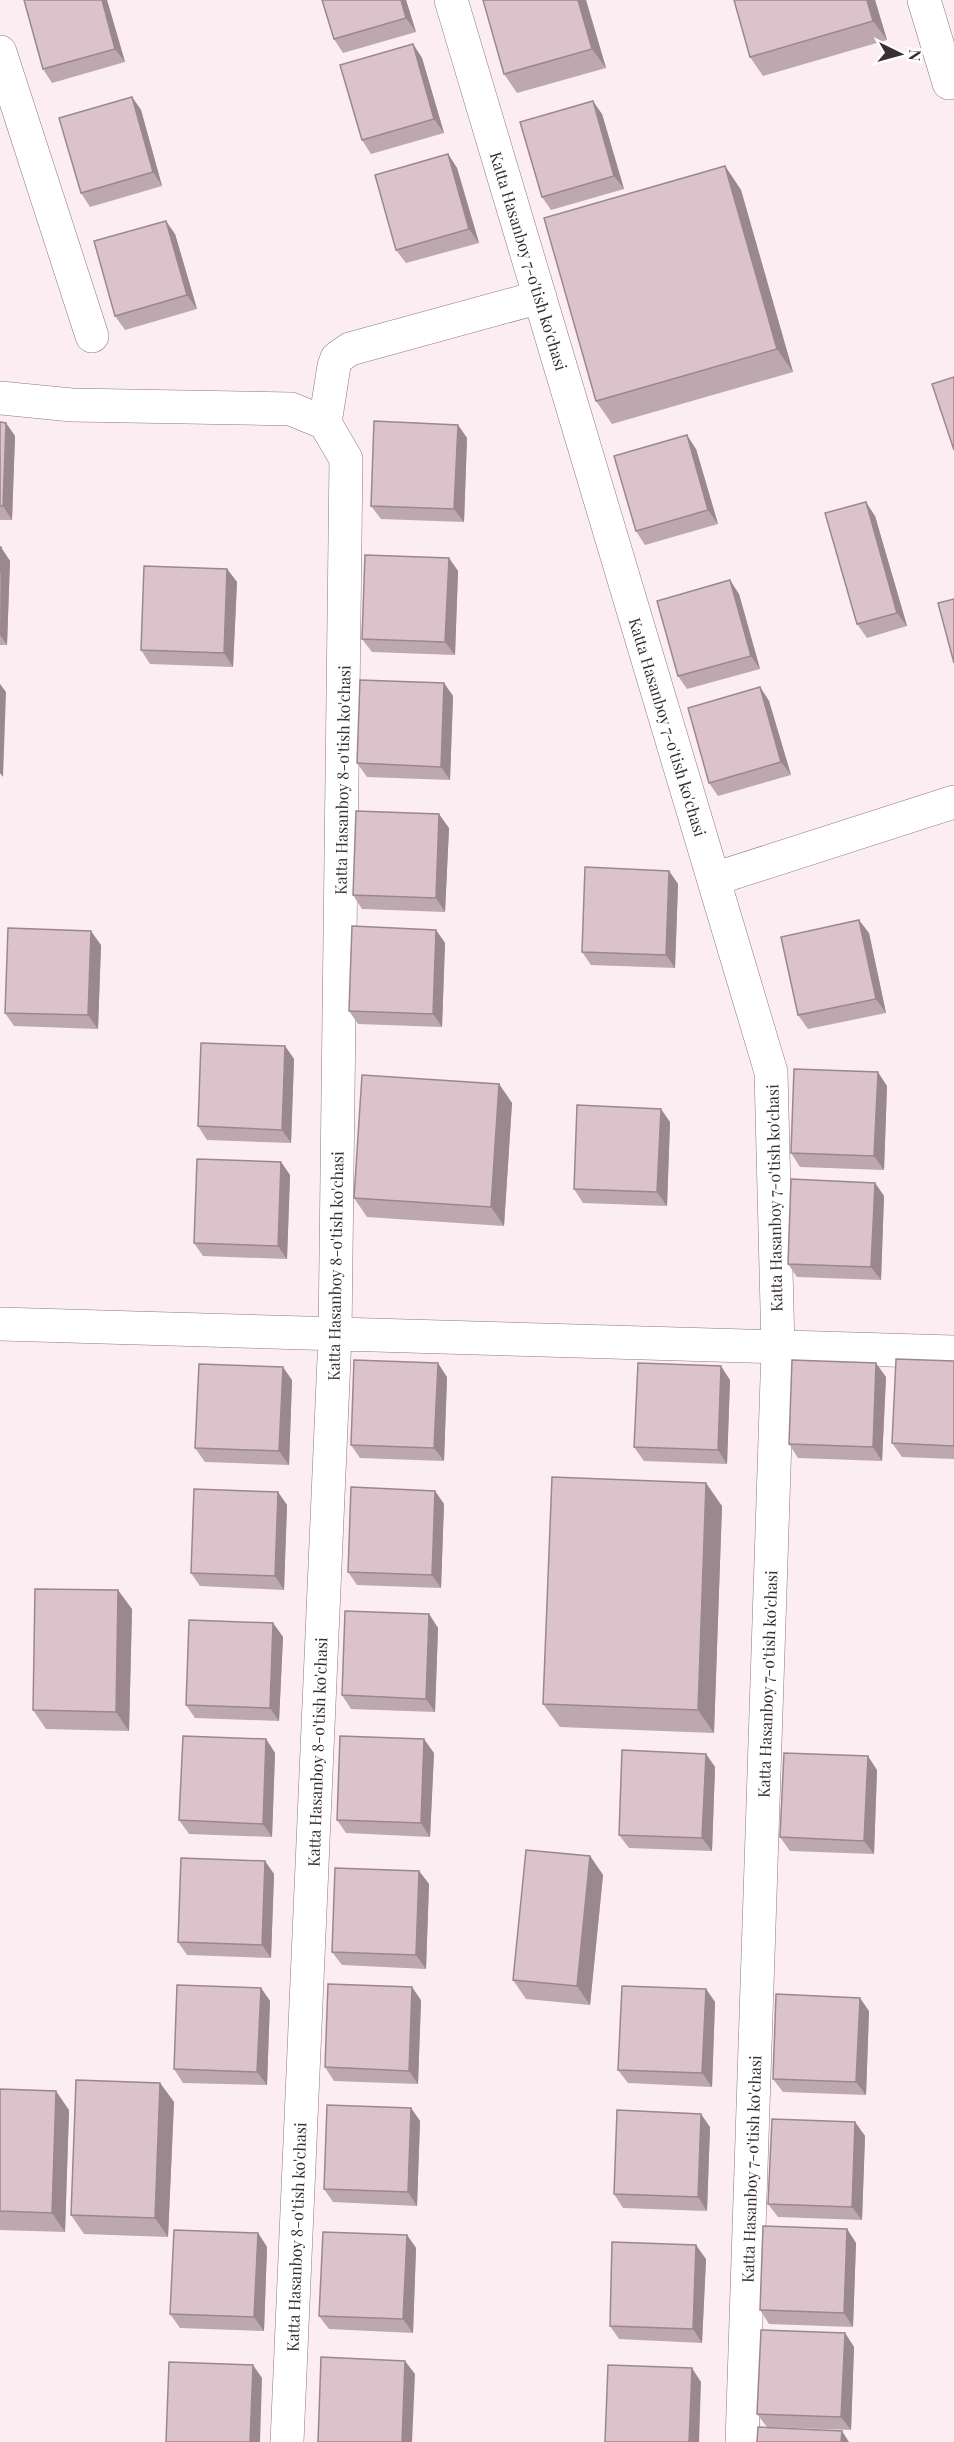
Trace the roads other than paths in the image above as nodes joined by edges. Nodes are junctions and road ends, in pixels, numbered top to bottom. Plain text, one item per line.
1 (450, 0) edge
2 (924, 0) edge
3 (0, 52) edge
4 (949, 83) dead end
5 (540, 297) junction
6 (92, 336) dead end
7 (0, 398) edge
8 (325, 423) junction
9 (954, 802) edge
10 (714, 879) junction
11 (0, 1324) edge
12 (335, 1335) junction
13 (778, 1348) junction
14 (954, 1352) edge
15 (287, 2442) edge
16 (742, 2442) edge

1 - 5 street, Katta Hasanboy 7-o'tish ko'chasi
2 - 4 street
3 - 6 street
5 - 8 street
5 - 10 street, Katta Hasanboy 7-o'tish ko'chasi
7 - 8 street
8 - 12 street, Katta Hasanboy 8-o'tish ko'chasi
9 - 10 street
10 - 13 street, Katta Hasanboy 7-o'tish ko'chasi
11 - 12 street
12 - 13 street
12 - 15 street, Katta Hasanboy 8-o'tish ko'chasi
13 - 14 street
13 - 16 street, Katta Hasanboy 7-o'tish ko'chasi

